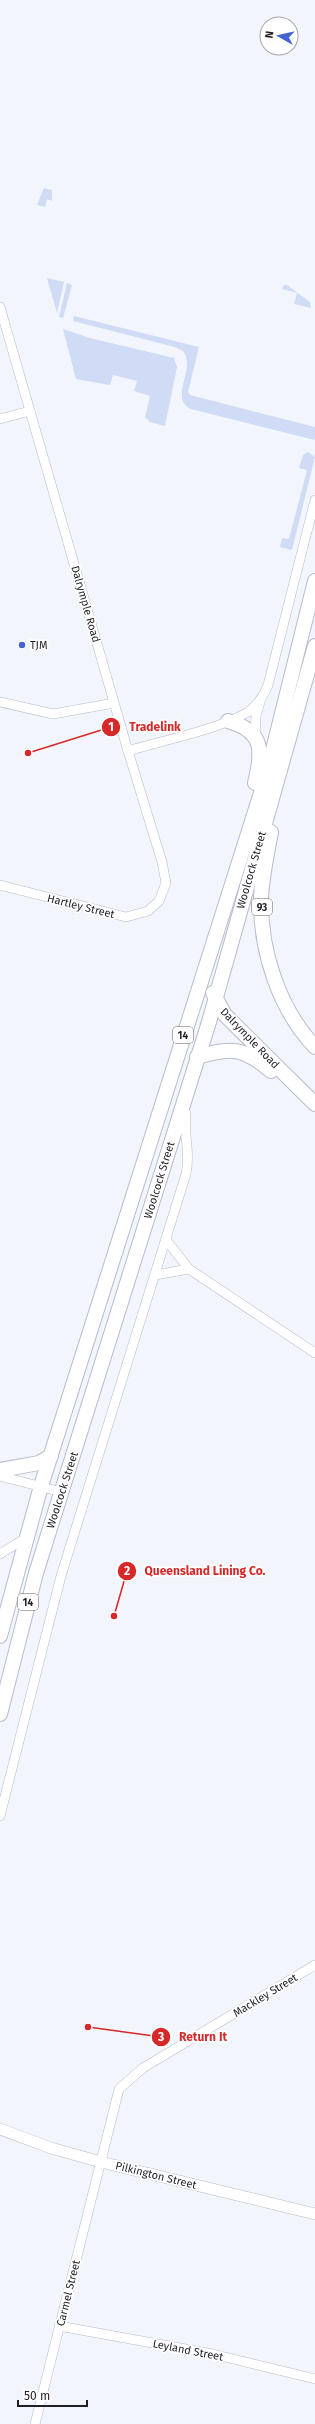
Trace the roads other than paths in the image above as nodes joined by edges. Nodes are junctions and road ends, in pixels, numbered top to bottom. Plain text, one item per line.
1 (0, 307) edge
2 (30, 411) junction
3 (0, 419) edge
4 (315, 500) edge
5 (315, 581) edge
6 (315, 646) edge
7 (262, 698) junction
8 (0, 702) edge
9 (114, 703) junction
10 (228, 721) junction
11 (255, 736) junction
12 (128, 751) junction
13 (284, 756) junction
14 (241, 854) junction
15 (0, 885) edge
16 (159, 901) joint
17 (207, 960) junction
18 (224, 962) junction
19 (215, 996) junction
20 (315, 1048) edge
21 (197, 1057) junction
22 (191, 1078) junction
23 (315, 1104) edge
24 (315, 1107) edge
25 (166, 1240) junction
26 (189, 1269) junction
27 (155, 1275) junction
28 (315, 1353) edge
29 (51, 1456) junction
30 (0, 1470) edge
31 (0, 1476) edge
32 (41, 1486) junction
33 (62, 1492) junction
34 (26, 1538) junction
35 (0, 1554) edge
36 (0, 1636) edge
37 (0, 1714) edge
38 (0, 1816) edge
39 (315, 1965) edge
40 (0, 2129) edge
41 (101, 2162) junction
42 (315, 2214) edge
43 (60, 2326) junction
44 (315, 2379) edge
45 (35, 2424) edge

1 - 2 street, Dalrymple Road
2 - 3 street
2 - 9 street, Dalrymple Road
4 - 7 street
5 - 14 main road, Woolcock Street / 14
6 - 13 main road, Woolcock Street / 14
7 - 10 street
7 - 11 street
8 - 9 street
9 - 12 street, Dalrymple Road
10 - 11 main road
10 - 12 street
11 - 14 main road
12 - 16 street, Dalrymple Road
13 - 18 main road, Woolcock Street / 14
13 - 20 main road, 93
14 - 17 main road, Woolcock Street / 14
15 - 16 street, Hartley Street
17 - 18 main road
17 - 19 main road, Dalrymple Road
17 - 29 main road, Woolcock Street / 14
18 - 19 main road, Woolcock Street / 14
19 - 21 main road, Woolcock Street / 14
19 - 23 main road, Dalrymple Road
21 - 22 main road, Woolcock Street / 14
21 - 24 main road
22 - 25 street
22 - 33 main road, Woolcock Street / 14
25 - 26 street
25 - 27 street
26 - 27 street
26 - 28 street
27 - 38 street
29 - 30 main road
29 - 32 main road, Woolcock Street / 14
31 - 32 street
32 - 33 street
32 - 34 main road, Woolcock Street / 14
33 - 37 main road, Woolcock Street / 14
34 - 35 street
34 - 36 main road, Woolcock Street / 14
39 - 41 street, Mackley Street
40 - 41 street, Pilkington Street
41 - 42 street, Pilkington Street
41 - 43 street, Carmel Street
43 - 44 street, Leyland Street
43 - 45 street, Carmel Street

